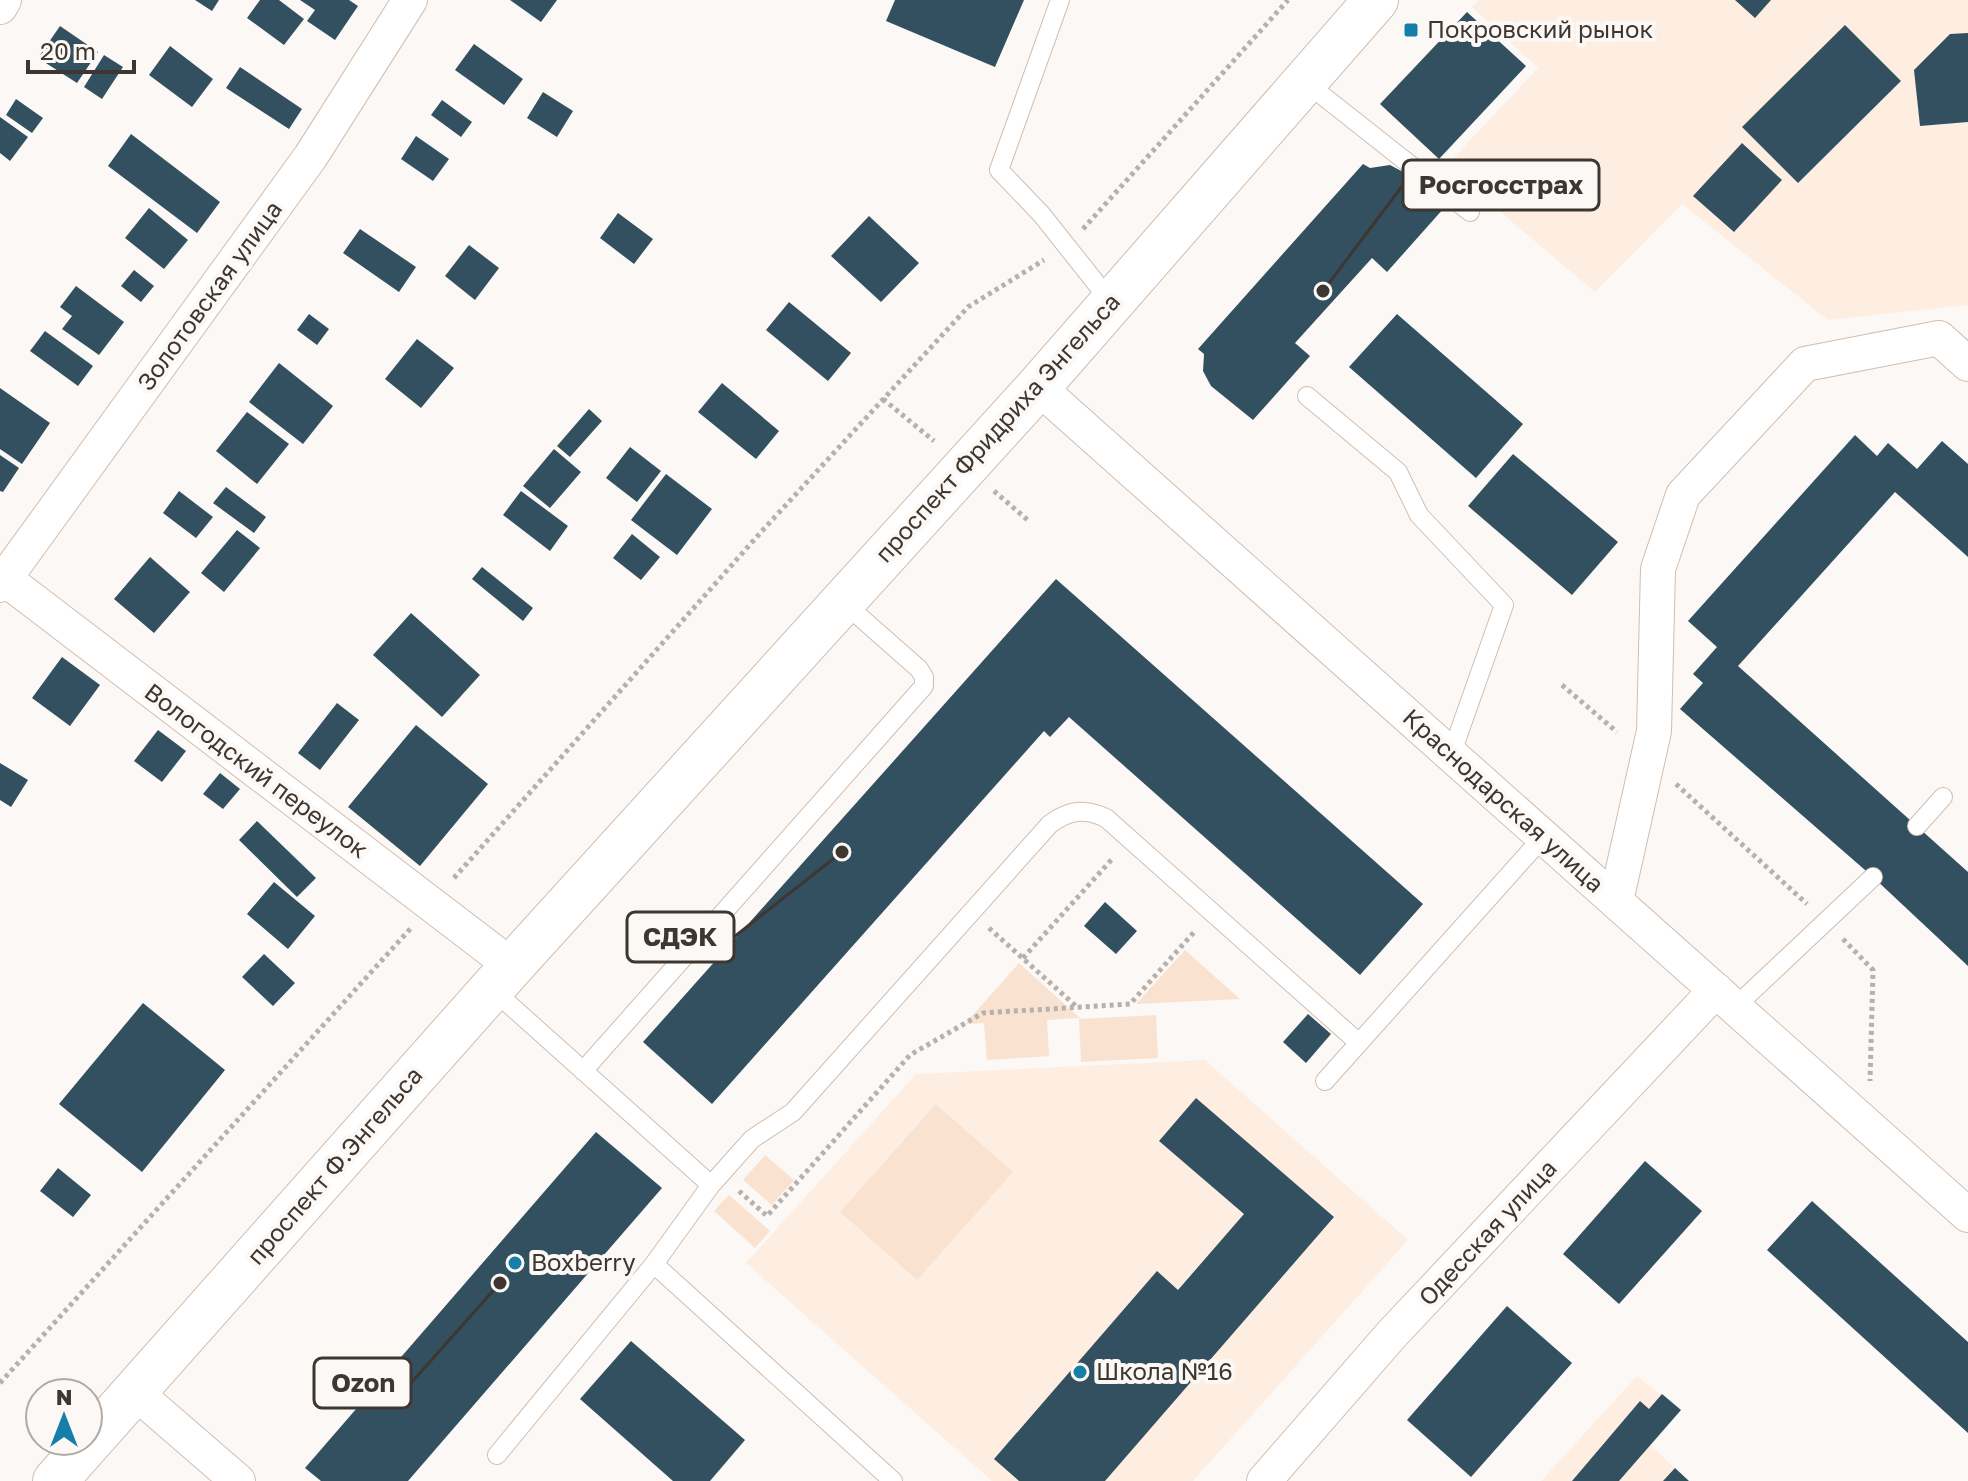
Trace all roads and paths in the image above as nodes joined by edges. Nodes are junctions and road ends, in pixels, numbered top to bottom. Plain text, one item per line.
1 (4, 0) edge
2 (410, 0) edge
3 (1060, 0) edge
4 (1288, 0) edge
5 (1376, 0) edge
6 (0, 7) edge
7 (1304, 81) junction
8 (1470, 212) dead end
9 (1065, 244) junction
10 (1111, 302) junction
11 (1968, 364) edge
12 (1038, 387) junction
13 (1307, 396) dead end
14 (1, 579) edge
15 (843, 602) junction
16 (1451, 755) junction
17 (1943, 797) dead end
18 (1917, 826) dead end
19 (1543, 837) junction
20 (1130, 839) junction
21 (616, 852) joint
22 (1873, 877) dead end
23 (1616, 901) junction
24 (431, 904) junction
25 (971, 912) junction
26 (1212, 913) junction
27 (1023, 958) junction
28 (502, 978) junction
29 (1726, 998) junction
30 (1078, 1008) junction
31 (1359, 1043) junction
32 (583, 1071) junction
33 (1325, 1081) dead end
34 (716, 1180) junction
35 (1968, 1215) edge
36 (654, 1264) junction
37 (0, 1383) edge
38 (135, 1392) junction
39 (497, 1455) dead end
40 (55, 1481) edge
41 (238, 1481) edge
42 (893, 1481) edge
43 (1264, 1481) edge

1 - 6 street
2 - 14 street, Золотовская улица
3 - 9 lane
4 - 9 path
5 - 7 street, проспект Фридриха Энгельса
7 - 8 lane
7 - 10 street, проспект Фридриха Энгельса
9 - 10 lane
9 - 24 path
10 - 12 street, проспект Фридриха Энгельса
11 - 23 street
12 - 15 street, проспект Фридриха Энгельса
12 - 16 street, Краснодарская улица
13 - 16 lane
14 - 24 street, Вологодский переулок
15 - 21 street, проспект Фридриха Энгельса
15 - 32 lane
16 - 19 street, Краснодарская улица
17 - 18 lane
19 - 23 street, Краснодарская улица
19 - 31 lane
20 - 25 lane
20 - 26 lane
20 - 27 path
21 - 28 street, проспект Ф.Энгельса
22 - 29 lane
23 - 29 street, Краснодарская улица
24 - 28 street, Вологодский переулок
24 - 37 path
25 - 27 path
25 - 34 lane
26 - 30 path
26 - 31 lane
27 - 30 path
28 - 32 lane
28 - 38 street, проспект Ф.Энгельса
29 - 35 street, Краснодарская улица
29 - 43 street, Одесская улица
30 - 34 path
31 - 33 lane
32 - 34 lane
34 - 36 lane
36 - 39 lane
36 - 42 lane
38 - 40 street, проспект Ф.Энгельса
38 - 41 street

